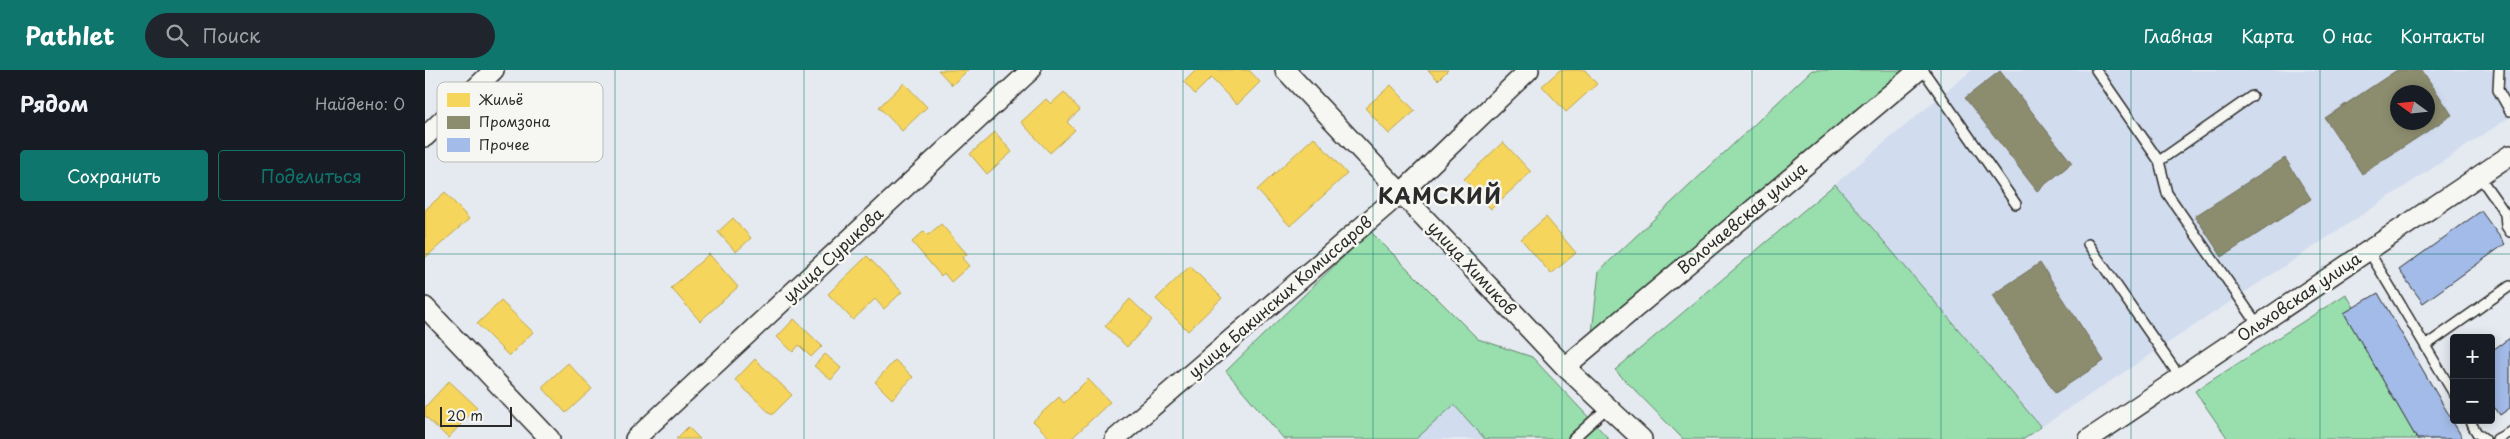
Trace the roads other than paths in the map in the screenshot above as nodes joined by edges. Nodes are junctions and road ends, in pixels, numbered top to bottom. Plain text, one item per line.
1 (494, 70) edge
2 (1031, 70) edge
3 (1285, 70) edge
4 (1529, 70) edge
5 (1919, 70) edge
6 (1923, 70) edge
7 (2095, 70) edge
8 (2499, 70) edge
9 (482, 82) edge
10 (2252, 96) dead end
11 (2510, 111) edge
12 (437, 125) edge
13 (425, 137) edge
14 (2510, 155) edge
15 (2159, 161) junction
16 (2479, 176) junction
17 (1401, 193) junction
18 (2016, 204) dead end
19 (2510, 232) edge
20 (2088, 244) dead end
21 (2368, 250) junction
22 (2510, 286) edge
23 (425, 308) edge
24 (2259, 324) junction
25 (2425, 346) junction
26 (1565, 367) junction
27 (2181, 377) junction
28 (2450, 387) edge
29 (1608, 407) junction
30 (2471, 424) edge
31 (2510, 432) edge
32 (550, 439) edge
33 (635, 439) edge
34 (1115, 439) edge
35 (1573, 439) edge
36 (1643, 439) edge
37 (2089, 439) edge
38 (2485, 439) edge
39 (2497, 439) edge

1 - 9 street
2 - 33 street, улица Сурикова
3 - 17 street, улица Химиков
4 - 17 street, улица Бакинских Комиссаров
5 - 26 street, Волочаевская улица
6 - 18 lane
7 - 15 lane
8 - 11 lane
10 - 15 lane
12 - 13 street
14 - 16 street, Ольховская улица
15 - 24 lane
16 - 19 lane
16 - 21 street, Ольховская улица
17 - 26 street, улица Химиков
17 - 34 street, улица Бакинских Комиссаров
20 - 27 lane
21 - 24 street, Ольховская улица
21 - 25 lane
22 - 25 lane
23 - 32 street
24 - 27 street, Ольховская улица
25 - 28 lane
26 - 29 street, улица Химиков
27 - 37 street, Ольховская улица
29 - 35 lane
29 - 36 street, улица Химиков
30 - 38 lane
31 - 39 lane

